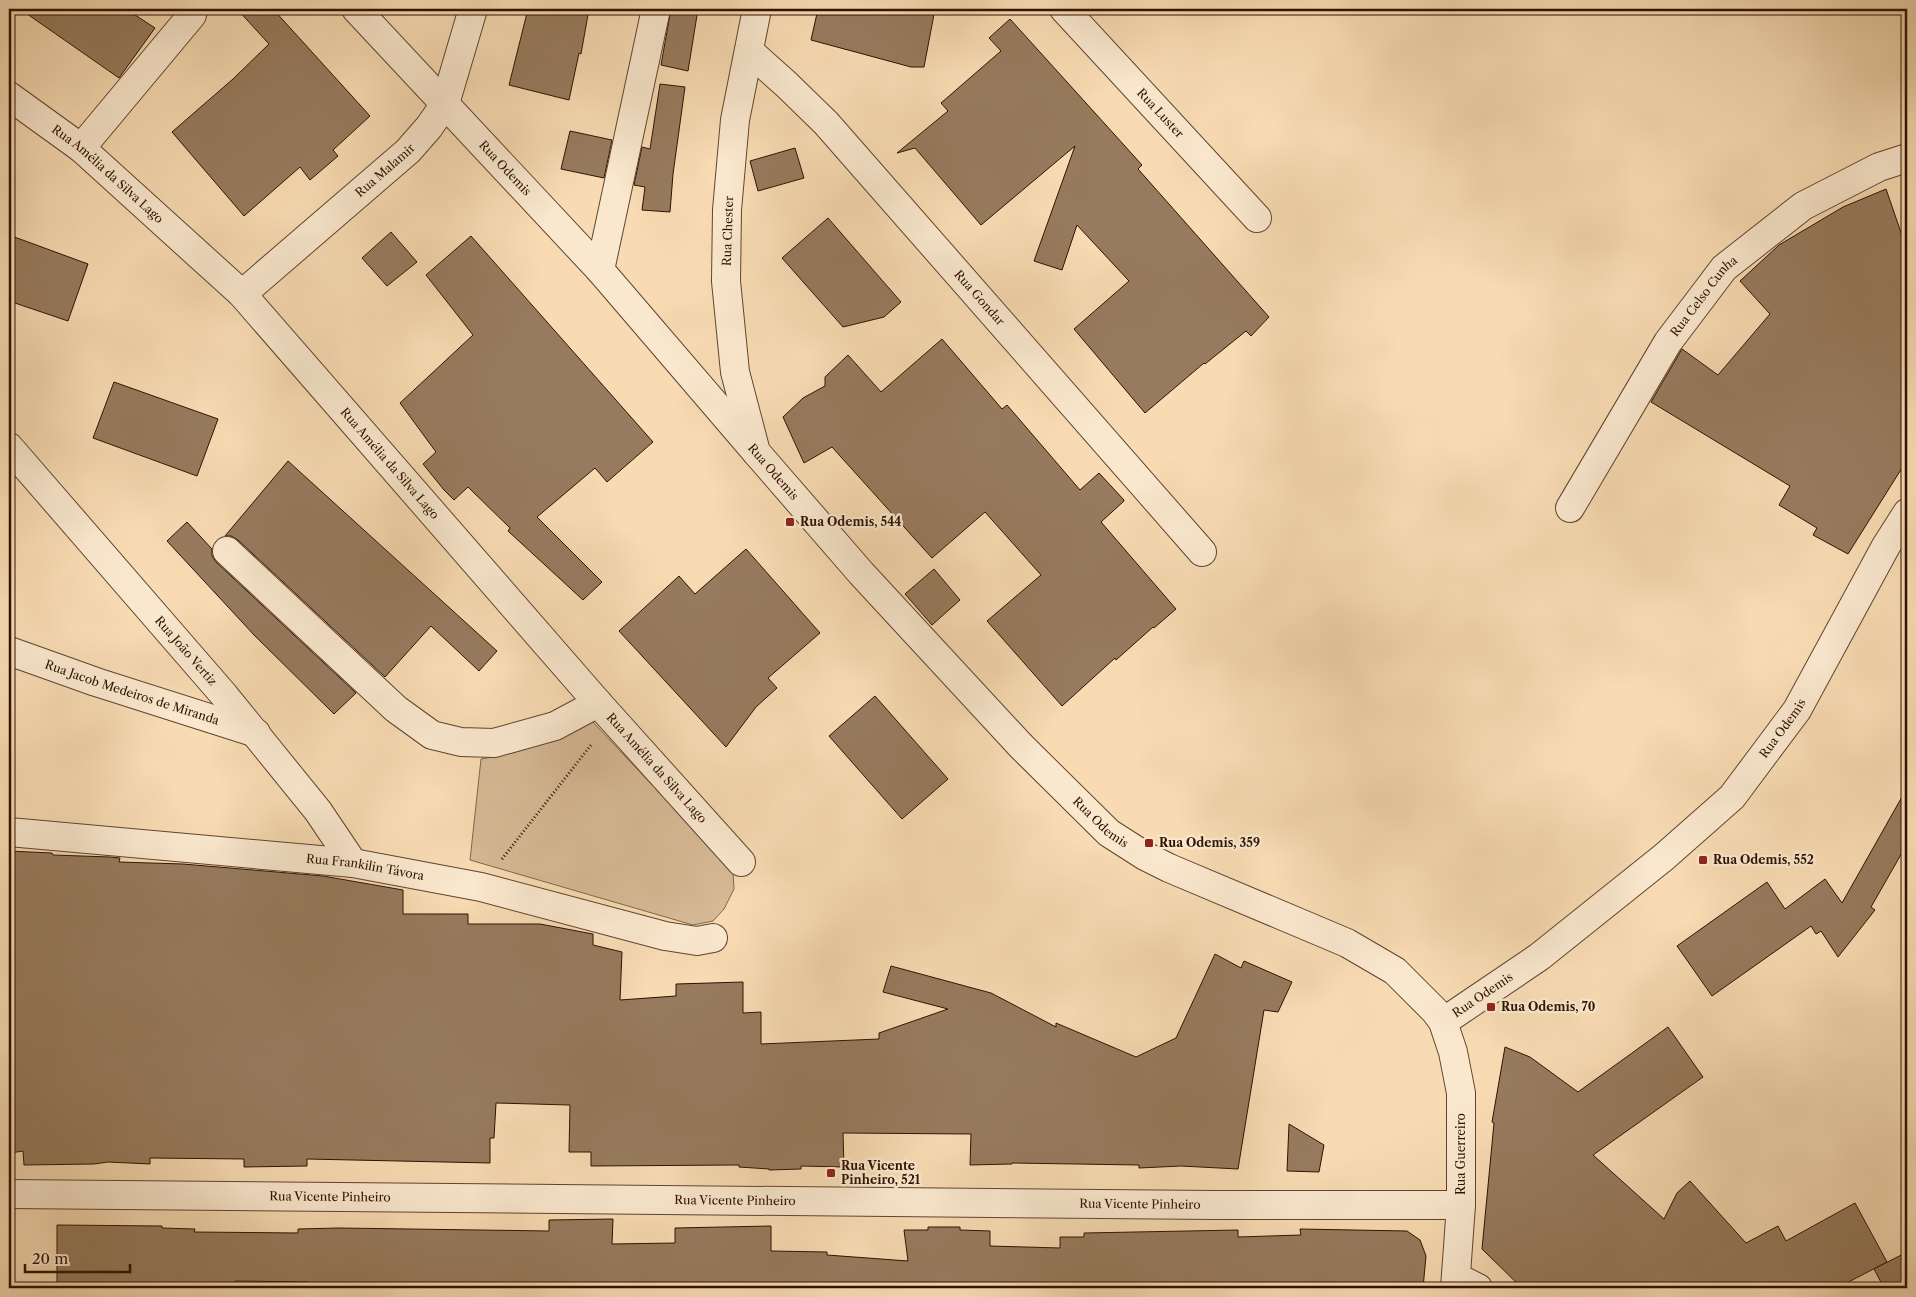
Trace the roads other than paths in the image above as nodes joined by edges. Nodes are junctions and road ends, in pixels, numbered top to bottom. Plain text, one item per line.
1 (193, 9) edge
2 (356, 9) edge
3 (473, 9) edge
4 (656, 9) edge
5 (758, 9) edge
6 (1064, 9) edge
7 (749, 52) junction
8 (9, 96) edge
9 (445, 104) junction
10 (81, 148) junction
11 (1907, 158) edge
12 (1257, 218) dead end
13 (600, 270) junction
14 (242, 294) junction
15 (9, 447) edge
16 (756, 452) junction
17 (1570, 508) dead end
18 (1907, 513) edge
19 (227, 552) dead end
20 (1202, 552) dead end
21 (9, 651) edge
22 (605, 710) junction
23 (256, 733) junction
24 (9, 832) edge
25 (741, 862) dead end
26 (353, 863) junction
27 (713, 938) dead end
28 (1443, 1022) junction
29 (9, 1194) edge
30 (1461, 1205) junction
31 (1463, 1285) edge

1 - 10 street
2 - 9 street, Rua Odemis
3 - 9 street, Rua Malamir
4 - 13 street
5 - 7 street, Rua Chester
6 - 12 street, Rua Luster
7 - 16 street, Rua Chester
7 - 20 street, Rua Gondar
8 - 10 street, Rua Amélia da Silva Lago
9 - 13 street, Rua Odemis
9 - 14 street, Rua Malamir
10 - 14 street, Rua Amélia da Silva Lago
11 - 17 street, Rua Celso Cunha
13 - 16 street, Rua Odemis
14 - 22 street, Rua Amélia da Silva Lago
15 - 23 street, Rua João Vertiz
16 - 28 street, Rua Odemis
18 - 28 street, Rua Odemis
19 - 22 street
21 - 23 street, Rua Jacob Medeiros de Miranda
22 - 25 street, Rua Amélia da Silva Lago
23 - 26 street, Rua João Vertiz
24 - 26 street, Rua Frankilin Távora
26 - 27 street, Rua Frankilin Távora
28 - 30 street, Rua Guerreiro
29 - 30 street, Rua Vicente Pinheiro
30 - 31 street, Rua Guerreiro

